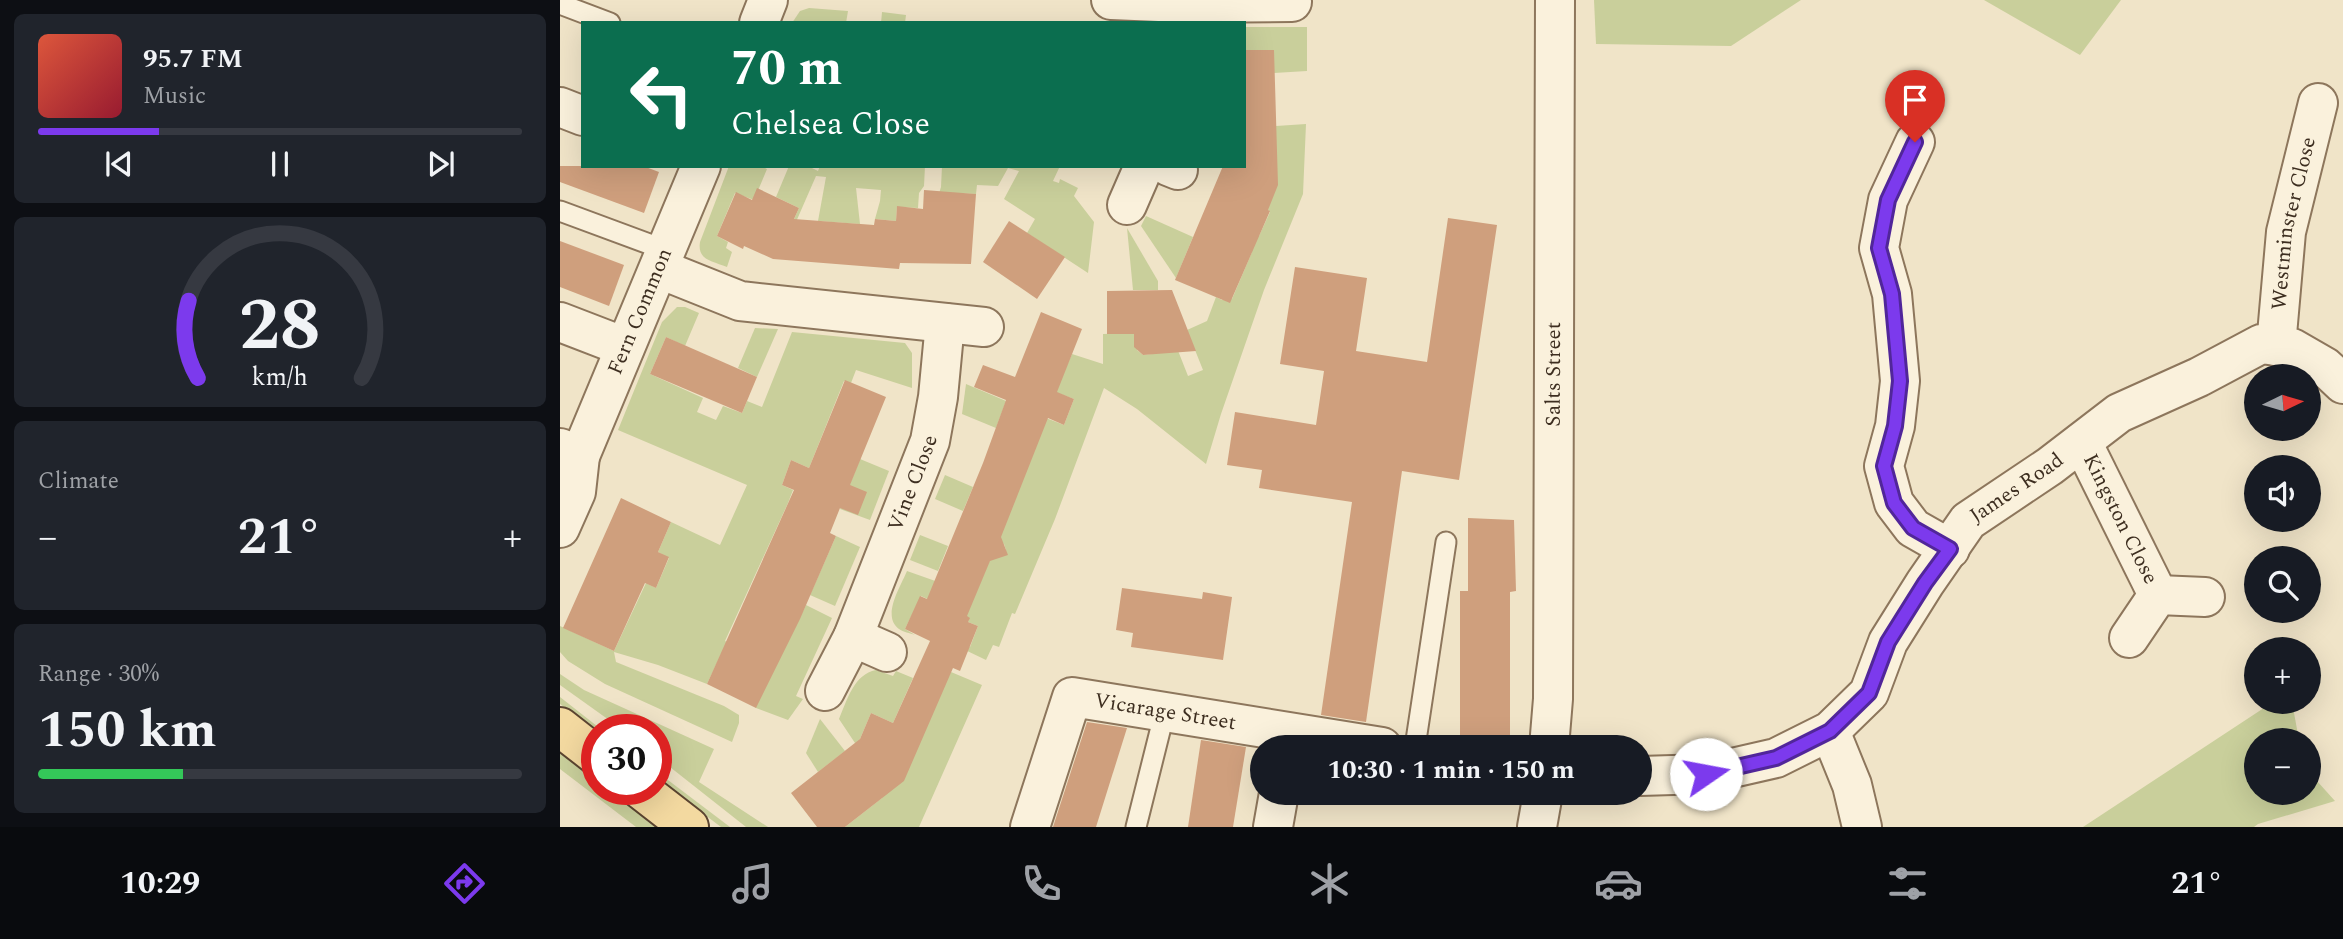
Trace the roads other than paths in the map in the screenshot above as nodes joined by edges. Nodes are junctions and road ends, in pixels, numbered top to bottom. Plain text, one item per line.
1 (768, 0) edge
2 (1112, 0) edge
3 (1555, 0) edge
4 (1292, 2) edge
5 (560, 4) edge
6 (1182, 13) edge
7 (605, 21) edge
8 (760, 21) edge
9 (2318, 103) dead end
10 (560, 107) edge
11 (581, 115) edge
12 (1915, 142) dead end
13 (700, 168) edge
14 (1163, 168) edge
15 (1127, 205) dead end
16 (560, 211) edge
17 (664, 260) junction
18 (560, 322) edge
19 (945, 323) junction
20 (984, 327) dead end
21 (2276, 346) junction
22 (625, 347) junction
23 (2343, 384) edge
24 (2082, 442) junction
25 (570, 452) edge
26 (560, 528) edge
27 (1446, 542) dead end
28 (1950, 549) junction
29 (2158, 595) junction
30 (2206, 597) dead end
31 (852, 637) junction
32 (2129, 638) dead end
33 (887, 652) dead end
34 (825, 691) dead end
35 (1165, 711) junction
36 (560, 727) edge
37 (1830, 731) junction
38 (1266, 735) edge
39 (1417, 735) edge
40 (1550, 735) edge
41 (581, 743) edge
42 (1652, 776) edge
43 (660, 805) edge
44 (1277, 805) edge
45 (1541, 805) edge
46 (688, 827) edge
47 (1031, 827) edge
48 (1136, 827) edge
49 (1273, 827) edge
50 (1537, 827) edge
51 (1862, 827) edge

1 - 8 street
2 - 6 street
3 - 40 street, Salts Street
4 - 6 street
5 - 7 lane
9 - 21 street, Westminster Close
10 - 11 street
12 - 28 street
13 - 17 street, Fern Common
14 - 15 street
16 - 17 lane
17 - 19 street
17 - 22 street, Fern Common
18 - 22 street
19 - 20 street
19 - 31 street, Vine Close
21 - 23 street
21 - 24 street, James Road
22 - 25 street, Fern Common
24 - 28 street, James Road
24 - 29 street, Kingston Close
25 - 26 street, Fern Common
27 - 39 lane
28 - 37 street, James Road
29 - 30 street, Kingston Close
29 - 32 street, Kingston Close
31 - 33 street
31 - 34 street, Vine Close
35 - 38 street, Vicarage Street
35 - 47 street, Vicarage Street
35 - 48 lane
36 - 41 main road
37 - 42 street, James Road
37 - 51 street
43 - 46 main road
44 - 49 street
45 - 50 street

